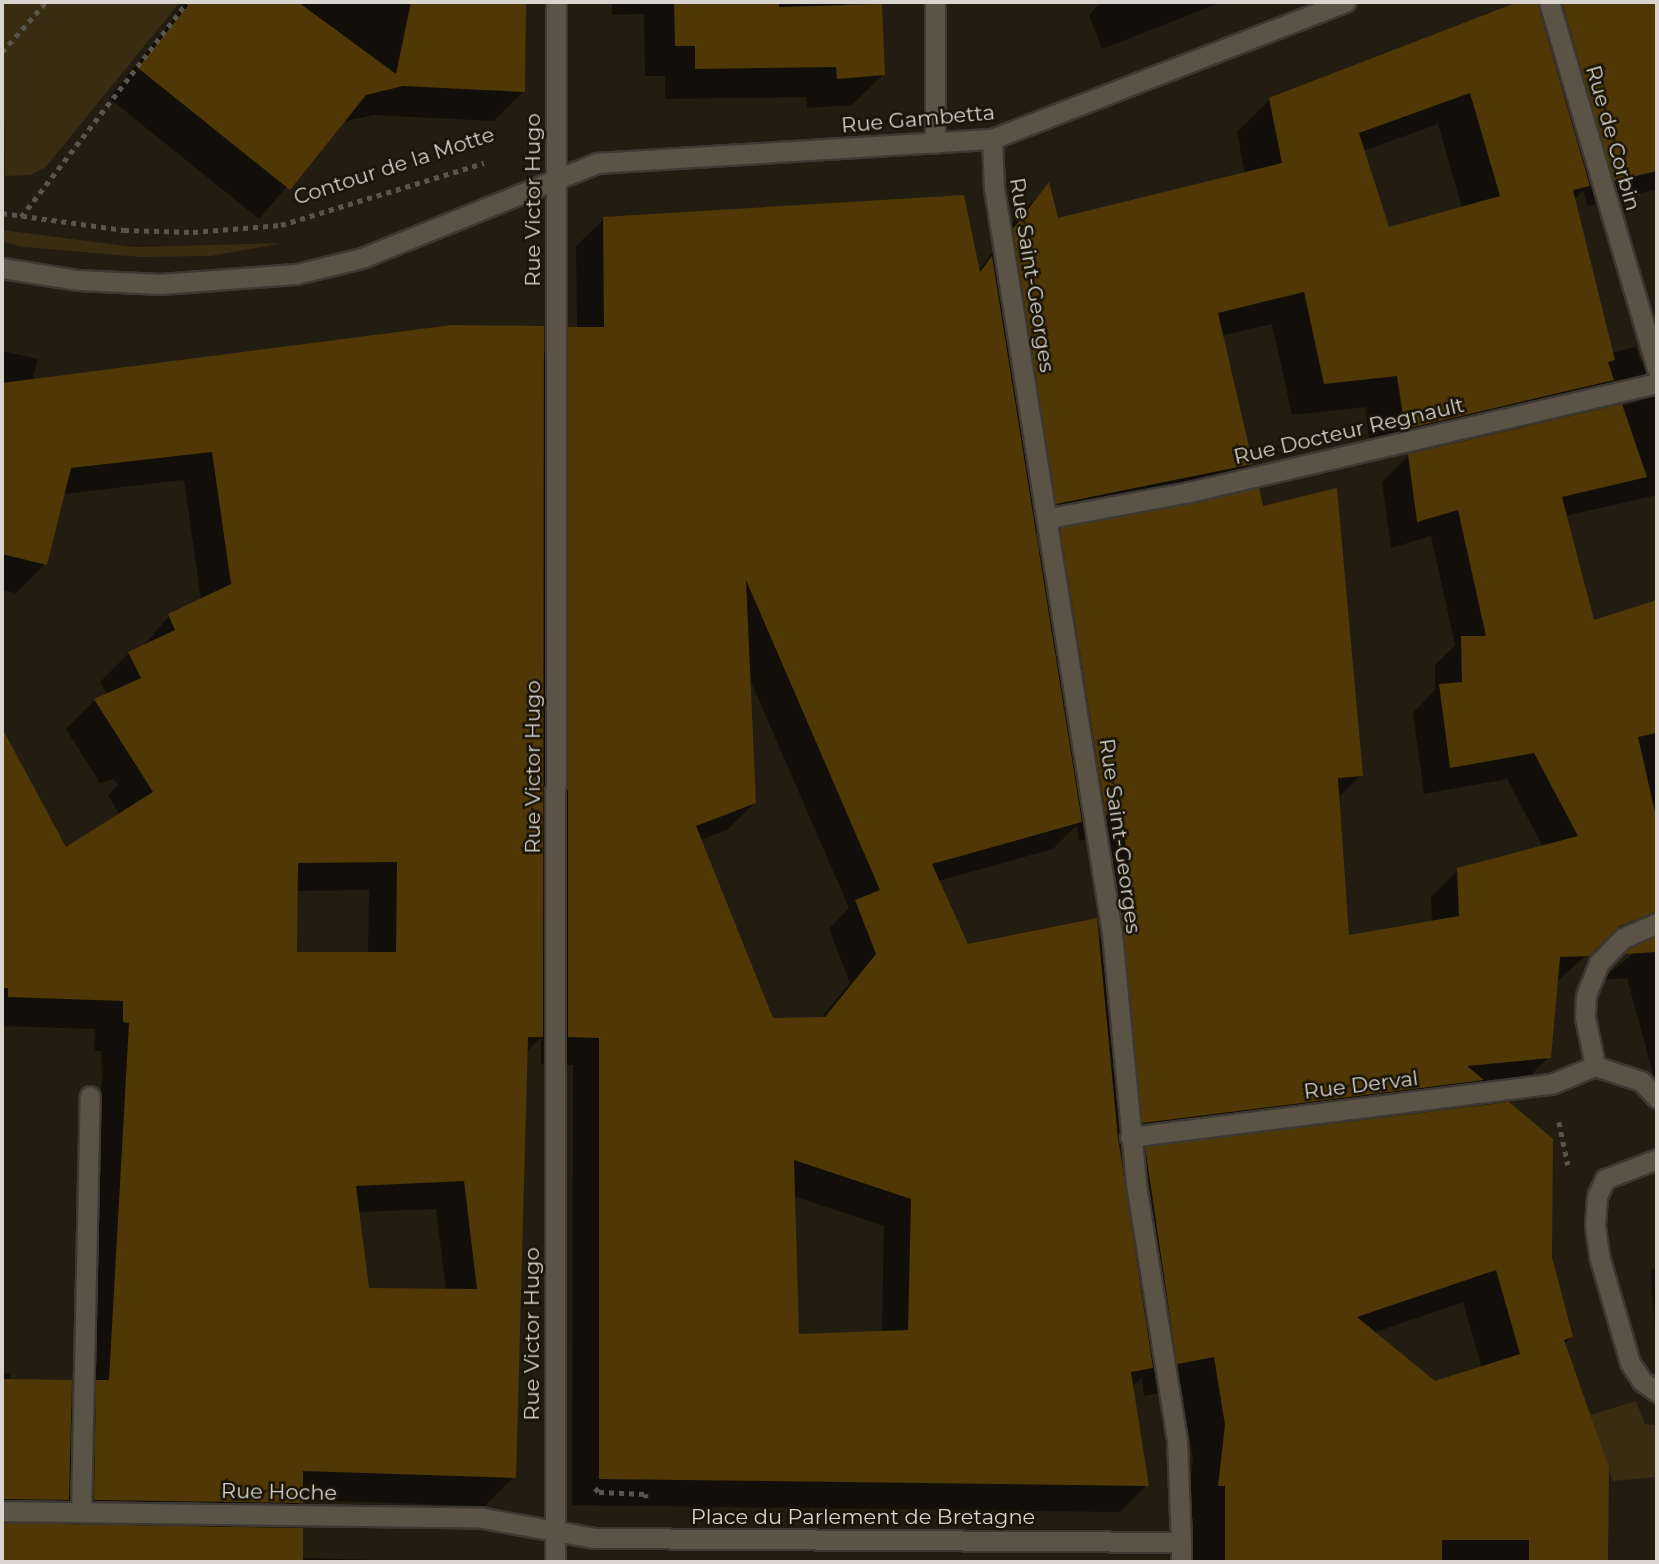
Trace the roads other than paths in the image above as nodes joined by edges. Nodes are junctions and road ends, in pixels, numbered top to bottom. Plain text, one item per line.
1 (556, 2) edge
2 (935, 2) edge
3 (1345, 2) edge
4 (1549, 2) edge
5 (992, 139) junction
6 (935, 144) junction
7 (556, 177) junction
8 (2, 268) edge
9 (1657, 368) edge
10 (1657, 383) edge
11 (1049, 518) junction
12 (1657, 923) edge
13 (1595, 1066) junction
14 (90, 1096) dead end
15 (1657, 1098) edge
16 (1130, 1137) junction
17 (1657, 1159) edge
18 (1657, 1392) edge
19 (2, 1511) edge
20 (81, 1512) junction
21 (555, 1531) junction
22 (1181, 1542) junction
23 (555, 1562) edge
24 (1181, 1562) edge

1 - 7 street, Rue Victor Hugo
2 - 6 street
3 - 5 street, Rue Gambetta
4 - 9 street, Rue de Corbin
5 - 6 street, Rue Gambetta
5 - 11 street, Rue Saint-Georges
6 - 7 street, Rue Gambetta
7 - 8 street
7 - 21 street, Rue Victor Hugo
10 - 11 street, Rue Docteur Regnault
11 - 16 street, Rue Saint-Georges
12 - 13 street
13 - 15 street
13 - 16 street, Rue Derval
14 - 20 street
16 - 22 street, Rue Saint-Georges
17 - 18 street
19 - 20 street, Rue Hoche
20 - 21 street, Rue Hoche
21 - 22 street, Place du Parlement de Bretagne
21 - 23 street
22 - 24 street

